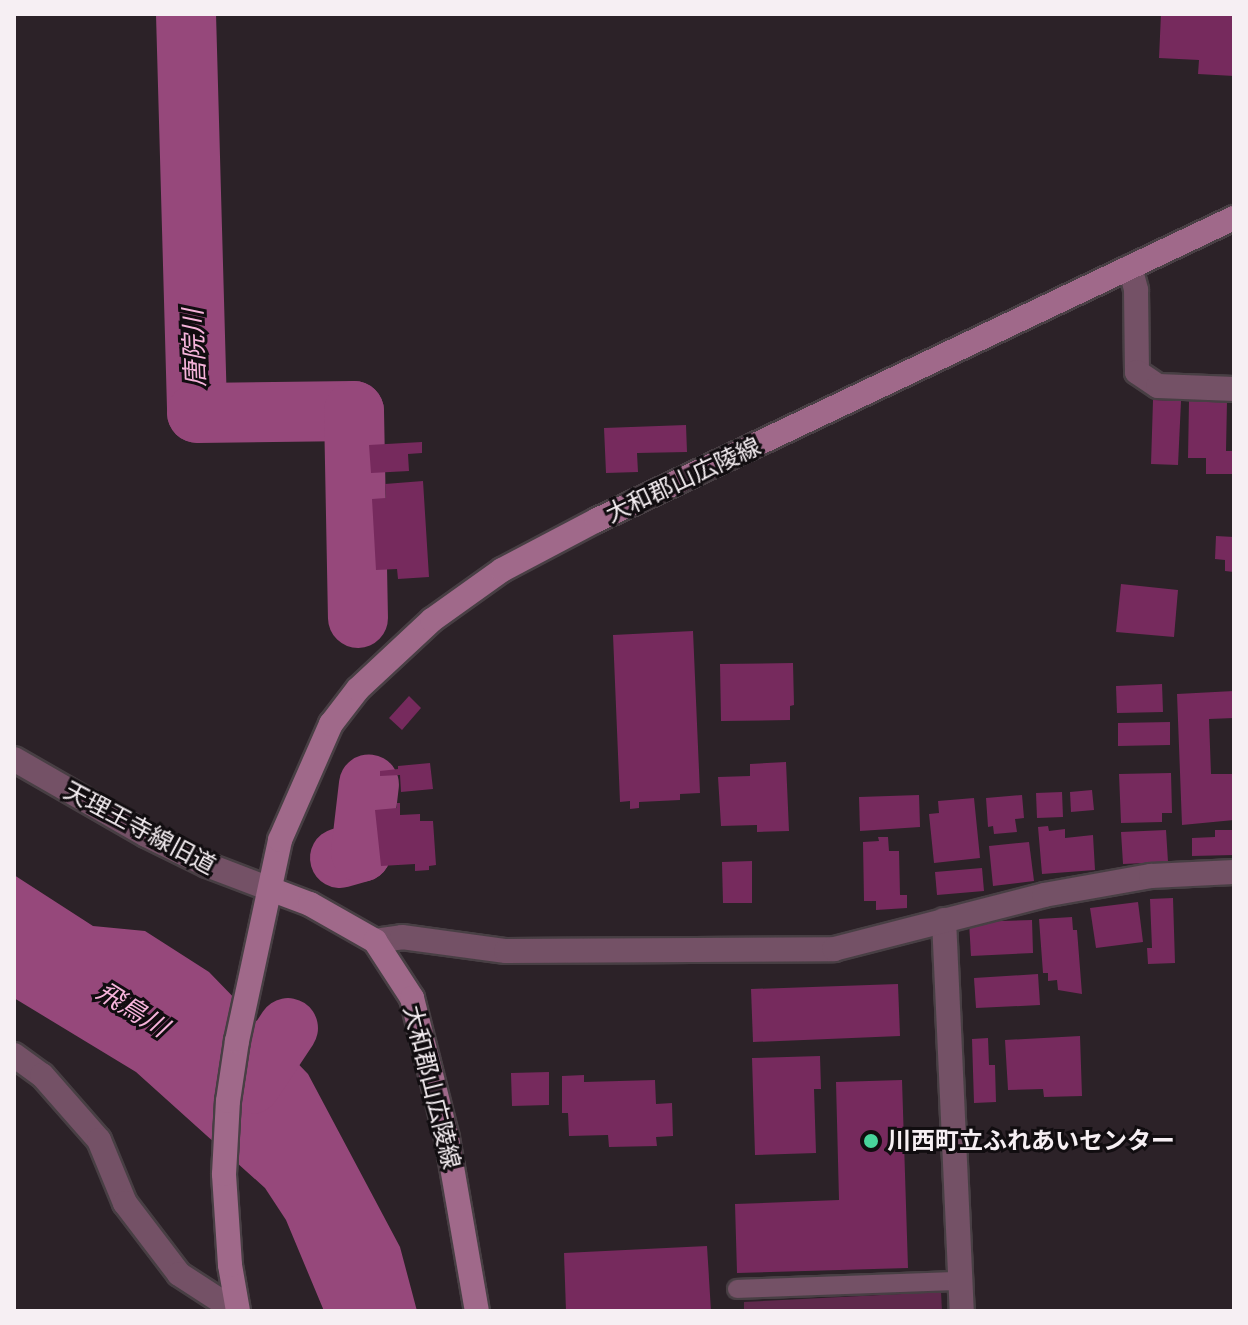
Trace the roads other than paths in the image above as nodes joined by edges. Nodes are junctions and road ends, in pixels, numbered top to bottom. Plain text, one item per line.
1 (1234, 218) edge
2 (1130, 267) junction
3 (1234, 389) edge
4 (14, 759) edge
5 (1234, 872) edge
6 (270, 889) junction
7 (944, 920) junction
8 (375, 941) junction
9 (14, 1055) edge
10 (960, 1281) junction
11 (737, 1289) dead end
12 (237, 1311) edge
13 (477, 1311) edge
14 (962, 1311) edge

1 - 2 main road, 大和郡山広陵線
2 - 3 street
2 - 6 main road, 大和郡山広陵線
4 - 6 street, 天理王寺線旧道
5 - 7 street
6 - 8 main road, 大和郡山広陵線
6 - 12 main road, 大和郡山広陵線
7 - 8 street
7 - 10 street
8 - 13 main road, 大和郡山広陵線
9 - 12 street
10 - 11 lane
10 - 14 street

